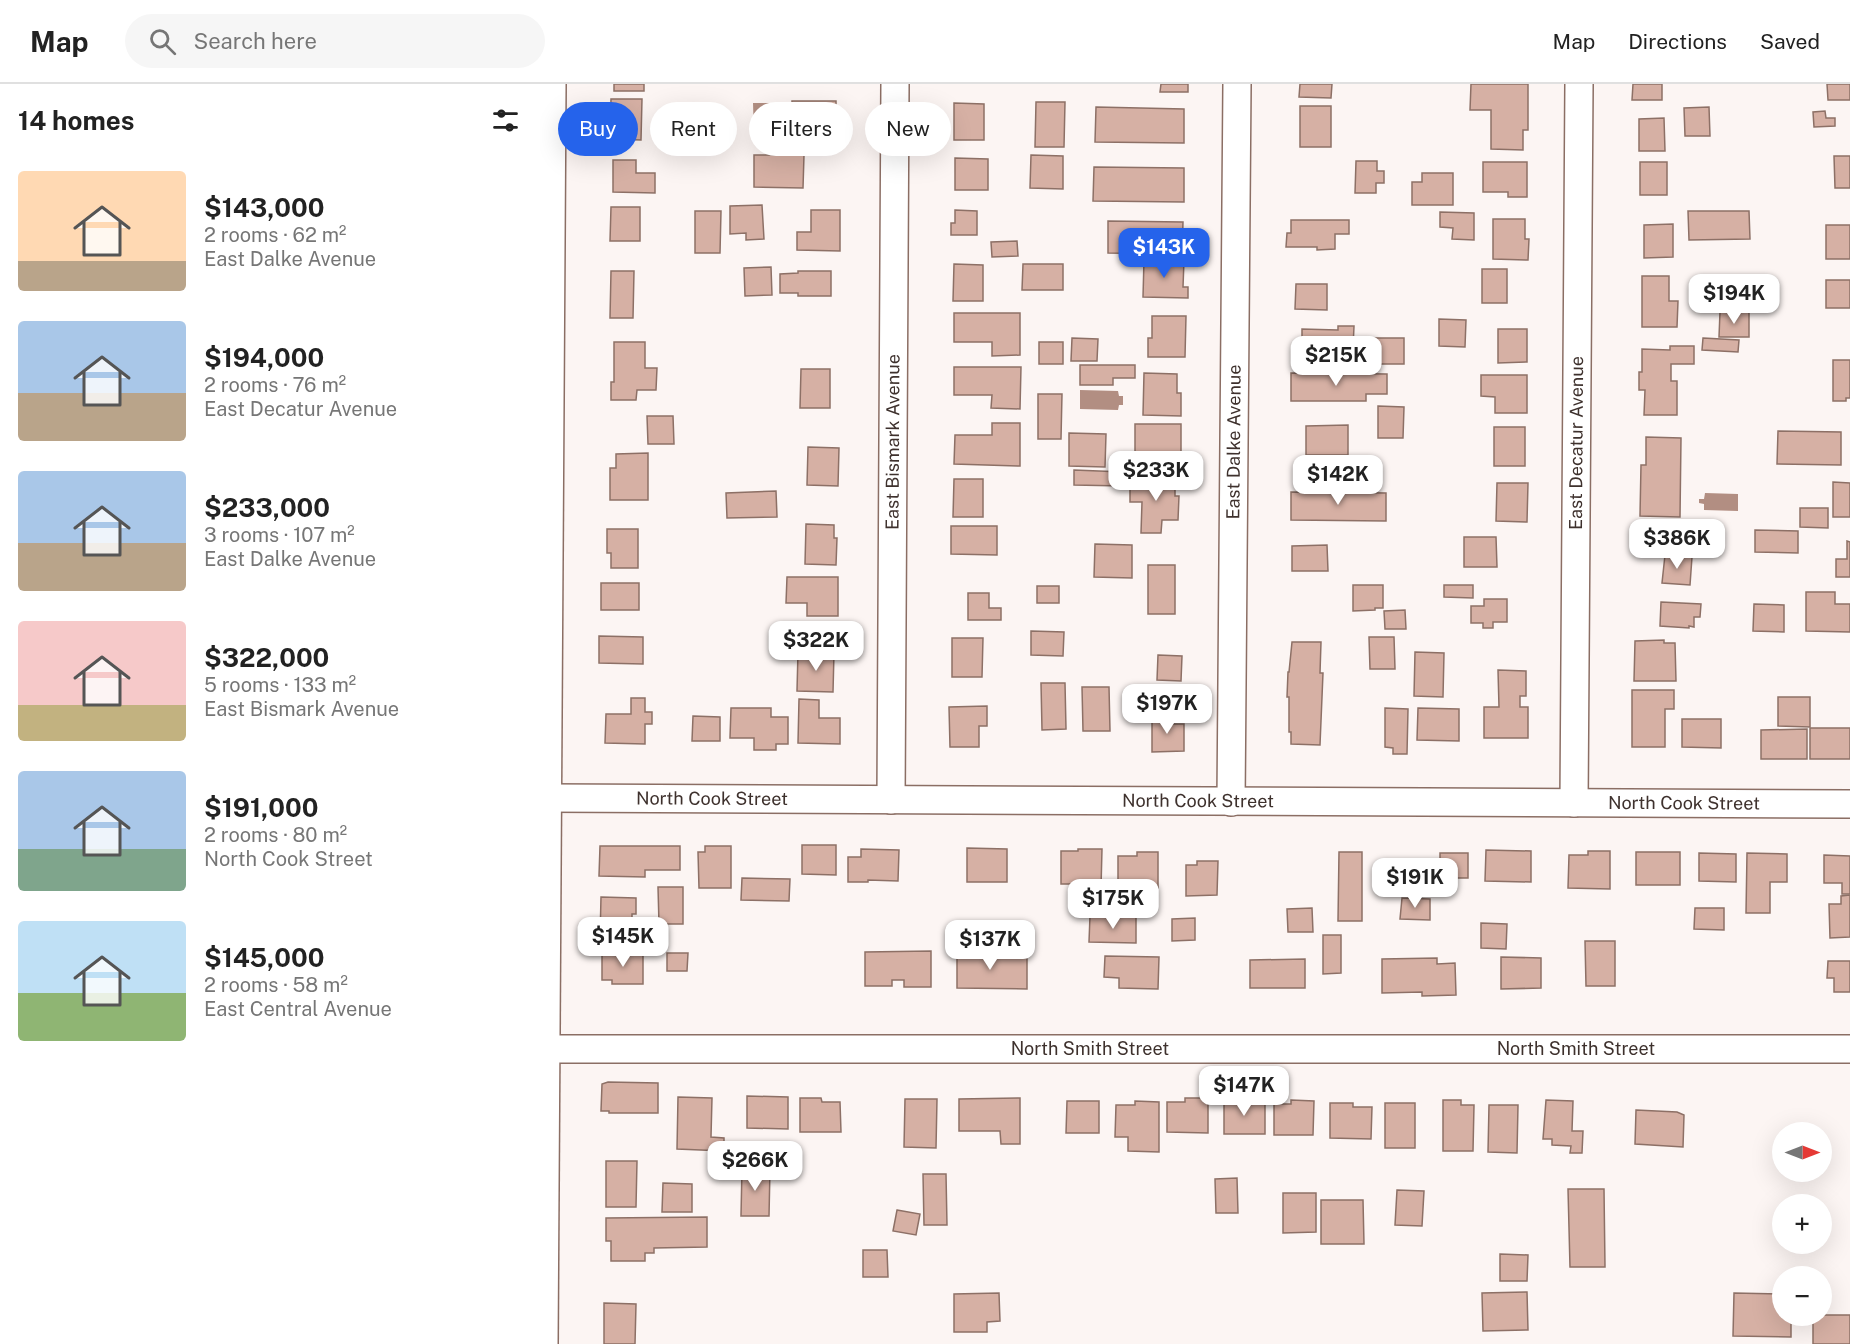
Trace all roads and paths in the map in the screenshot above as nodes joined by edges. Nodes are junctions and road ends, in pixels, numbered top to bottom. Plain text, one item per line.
1 (552, 84) edge
2 (895, 84) edge
3 (1237, 84) edge
4 (1579, 84) edge
5 (544, 656) edge
6 (548, 798) junction
7 (891, 800) junction
8 (1231, 801) junction
9 (1574, 803) junction
10 (1850, 804) edge
11 (546, 1049) junction
12 (1850, 1049) edge
13 (544, 1344) edge

1 - 5 street
2 - 7 street, East Bismark Avenue
3 - 8 street, East Dalke Avenue
4 - 9 street, East Decatur Avenue
5 - 6 street
6 - 7 street, North Cook Street
6 - 11 street
7 - 8 street, North Cook Street
8 - 9 street, North Cook Street
9 - 10 street, North Cook Street
11 - 12 street, North Smith Street
11 - 13 street

